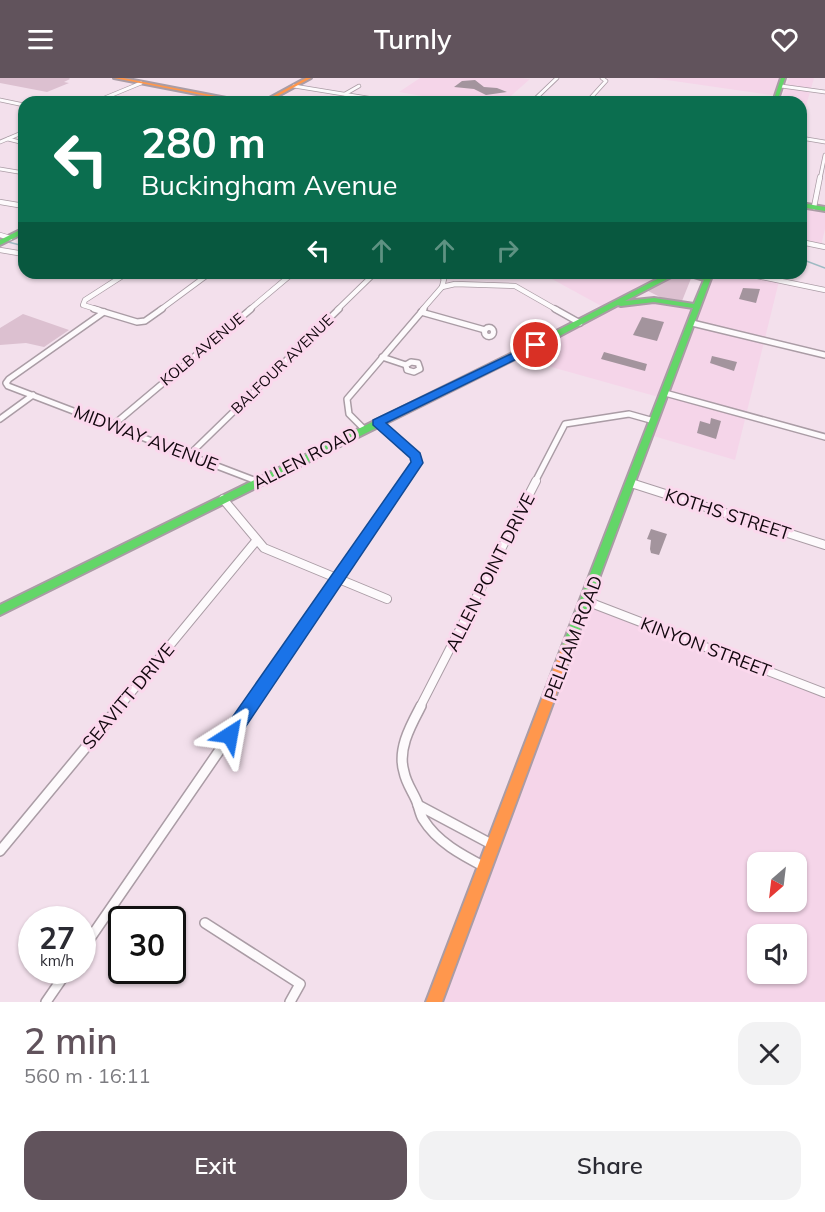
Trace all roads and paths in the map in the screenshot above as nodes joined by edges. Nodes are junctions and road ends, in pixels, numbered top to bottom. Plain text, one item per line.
1 (116, 78) edge
2 (309, 78) edge
3 (557, 78) edge
4 (604, 79) edge
5 (611, 79) edge
6 (782, 82) edge
7 (141, 83) junction
8 (294, 86) junction
9 (359, 86) dead end
10 (825, 92) edge
11 (345, 94) junction
12 (110, 96) edge
13 (212, 96) edge
14 (275, 96) edge
15 (357, 96) edge
16 (538, 96) edge
17 (591, 96) edge
18 (0, 100) edge
19 (18, 104) edge
20 (18, 134) edge
21 (0, 137) edge
22 (7, 139) junction
23 (807, 139) edge
24 (0, 142) edge
25 (18, 142) edge
26 (825, 142) edge
27 (825, 155) edge
28 (0, 169) edge
29 (18, 172) edge
30 (0, 202) edge
31 (18, 206) edge
32 (819, 208) edge
33 (18, 233) edge
34 (4, 239) edge
35 (807, 243) edge
36 (825, 247) edge
37 (0, 250) edge
38 (18, 253) edge
39 (118, 279) edge
40 (202, 279) edge
41 (285, 279) edge
42 (369, 279) edge
43 (444, 279) edge
44 (662, 279) edge
45 (708, 279) edge
46 (771, 279) edge
47 (442, 288) junction
48 (642, 289) junction
49 (825, 290) edge
50 (660, 300) junction
51 (609, 306) junction
52 (698, 306) junction
53 (104, 312) junction
54 (421, 312) junction
55 (580, 322) junction
56 (692, 323) junction
57 (485, 330) dead end
58 (825, 355) edge
59 (382, 357) junction
60 (406, 365) dead end
61 (665, 393) junction
62 (33, 395) junction
63 (0, 419) edge
64 (378, 422) junction
65 (654, 422) junction
66 (112, 426) junction
67 (364, 429) junction
68 (825, 437) edge
69 (189, 455) junction
70 (259, 482) junction
71 (631, 483) junction
72 (223, 499) junction
73 (256, 541) junction
74 (825, 545) edge
75 (338, 579) junction
76 (387, 599) dead end
77 (586, 601) junction
78 (0, 610) edge
79 (825, 693) edge
80 (418, 805) junction
81 (493, 845) junction
82 (0, 851) edge
83 (485, 867) junction
84 (205, 923) dead end
85 (96, 930) edge
86 (58, 984) edge
87 (46, 1002) edge
88 (290, 1002) edge
89 (434, 1002) edge

1 - 7 main road
2 - 8 main road
3 - 16 street
4 - 5 street
4 - 17 street
6 - 10 street
7 - 12 street
7 - 13 main road
8 - 11 street
8 - 14 main road
9 - 11 street
11 - 15 street
18 - 19 street
20 - 22 street
21 - 22 street
22 - 24 street
22 - 25 street
23 - 26 street
27 - 32 street
28 - 29 street
30 - 31 street
33 - 34 main road
35 - 36 street
37 - 38 street
39 - 53 street
40 - 53 street
41 - 66 street, KOLB AVENUE
42 - 69 street, BALFOUR AVENUE
43 - 47 street
44 - 48 main road, ALLEN ROAD
45 - 52 main road, PELHAM ROAD
46 - 49 street
47 - 54 street
47 - 55 street
48 - 50 main road
48 - 51 main road, ALLEN ROAD
50 - 51 main road, ALLEN ROAD
50 - 52 main road, ALLEN ROAD
51 - 55 main road, ALLEN ROAD
52 - 56 main road, PELHAM ROAD
53 - 62 street, MIDWAY AVENUE
54 - 57 street
54 - 59 street
55 - 64 main road, ALLEN ROAD
56 - 58 street
56 - 61 main road, PELHAM ROAD
59 - 60 street
59 - 67 street
61 - 65 main road, PELHAM ROAD
61 - 68 street
62 - 63 street
62 - 66 street, MIDWAY AVENUE
64 - 67 main road, ALLEN ROAD
64 - 75 street
65 - 71 main road, PELHAM ROAD
65 - 80 street, ALLEN POINT DRIVE
66 - 69 street, MIDWAY AVENUE
67 - 70 main road, ALLEN ROAD
69 - 70 street, MIDWAY AVENUE
70 - 72 main road, ALLEN ROAD
71 - 74 street, KOTHS STREET
71 - 77 main road, PELHAM ROAD
72 - 73 street, MIDWAY AVENUE
72 - 78 main road, ALLEN ROAD
73 - 75 street, MIDWAY AVENUE
73 - 82 street, SEAVITT DRIVE
75 - 76 street, MIDWAY AVENUE
75 - 85 street
77 - 79 street, KINYON STREET
77 - 81 main road, PELHAM ROAD
80 - 81 street
80 - 83 street, ALLEN POINT DRIVE
81 - 83 main road, PELHAM ROAD
83 - 89 main road, PELHAM ROAD
84 - 88 street
86 - 87 street

